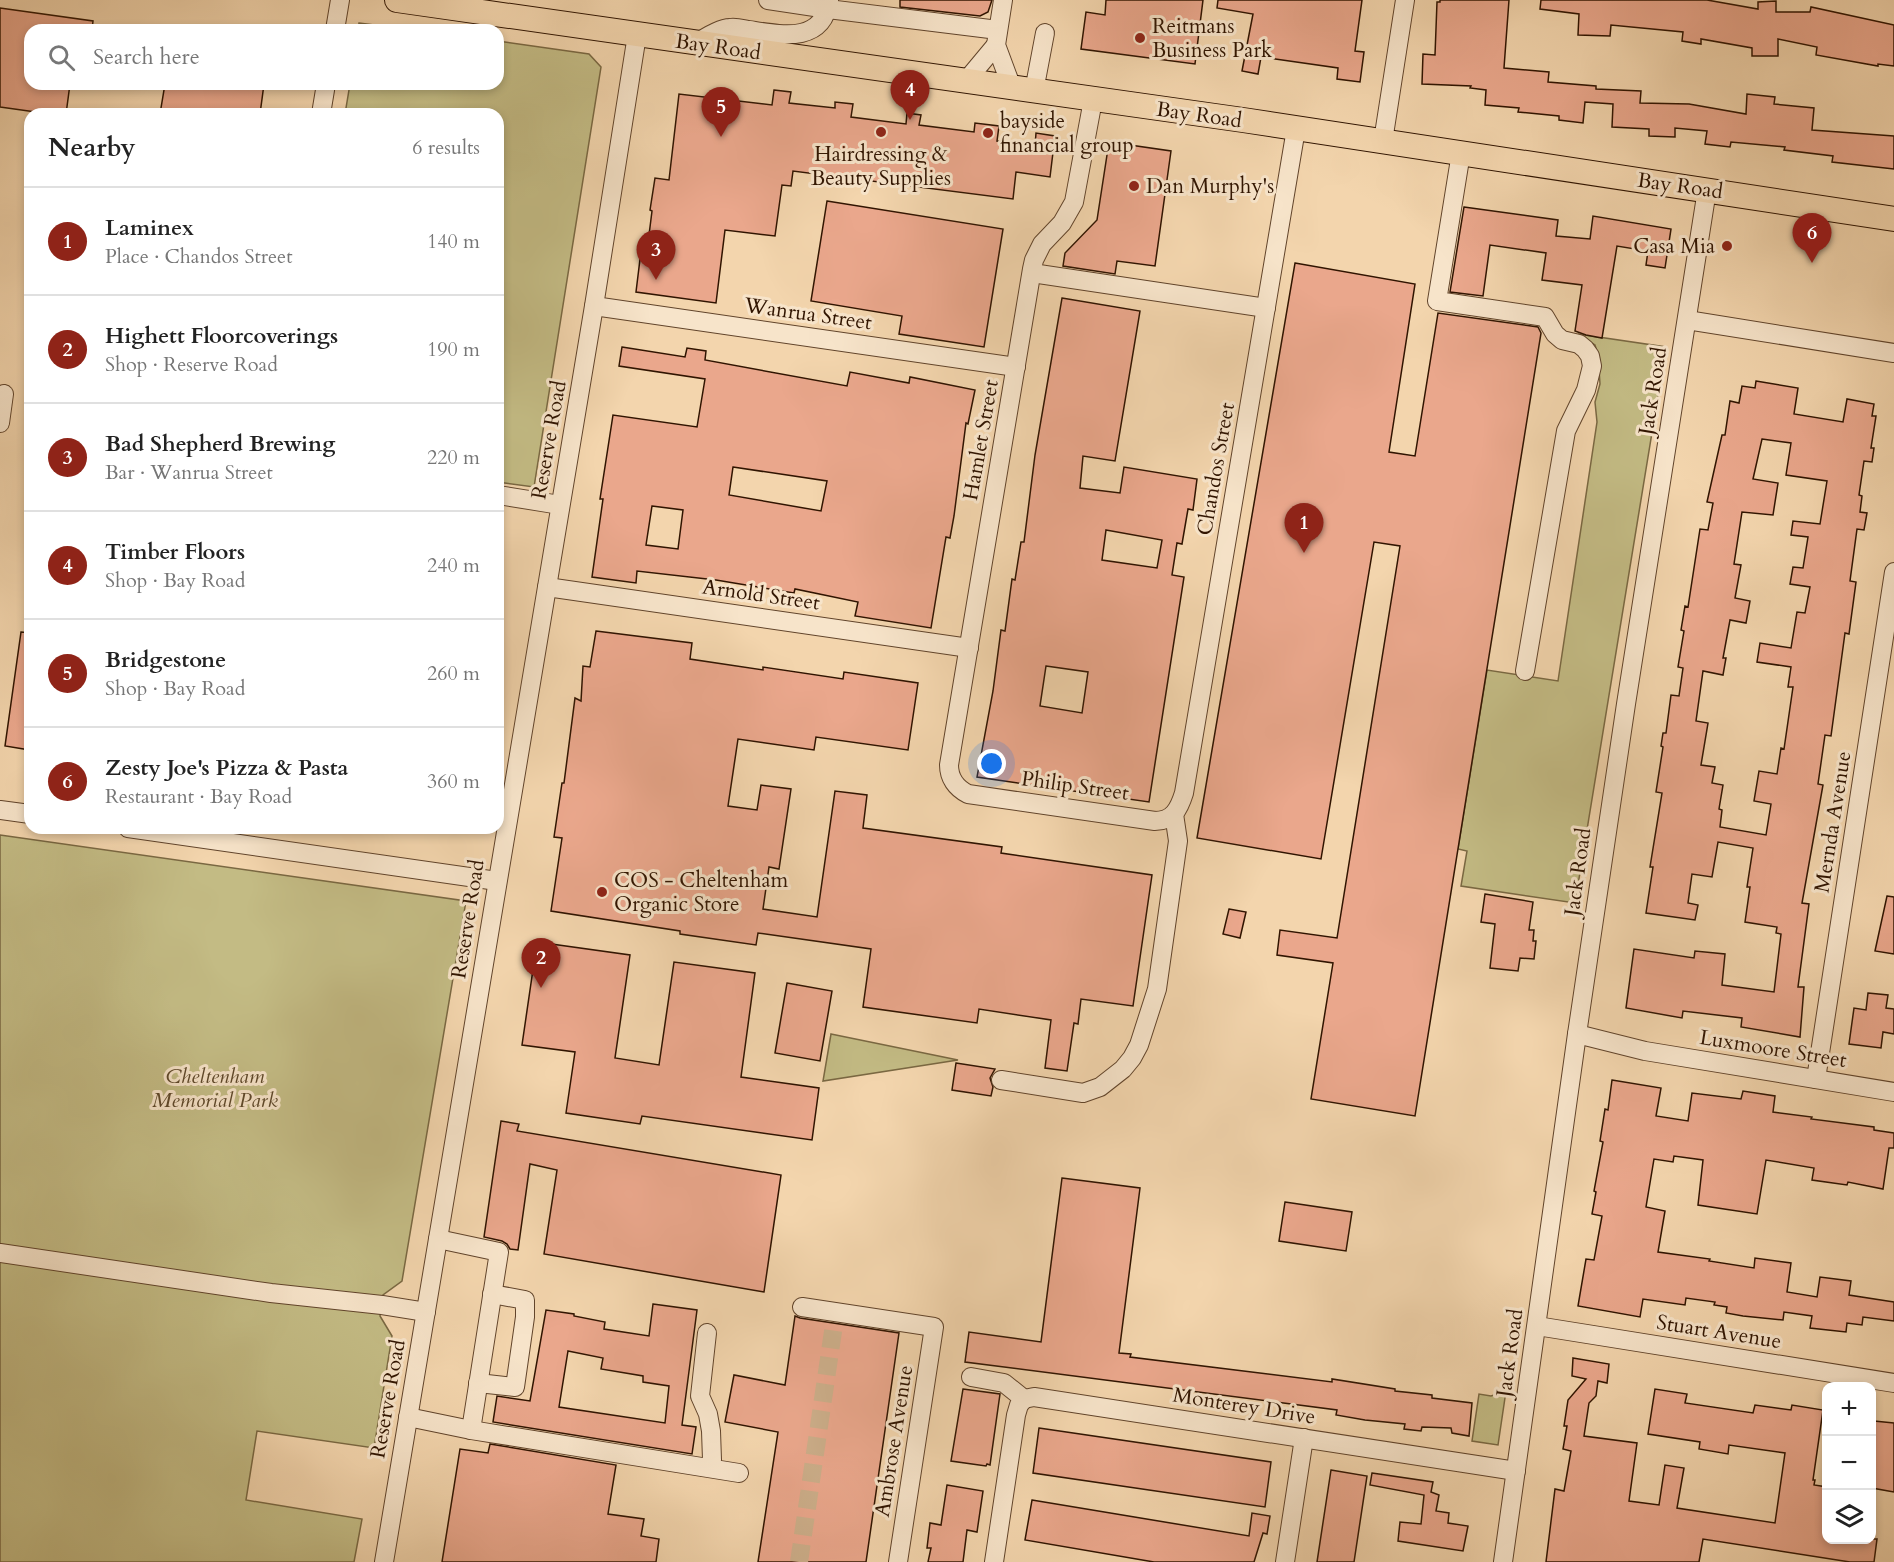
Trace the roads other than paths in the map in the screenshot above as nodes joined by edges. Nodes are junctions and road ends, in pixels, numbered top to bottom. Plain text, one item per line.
1 (340, 0) edge
2 (397, 0) edge
3 (768, 0) edge
4 (1003, 0) edge
5 (1405, 0) edge
6 (470, 5) edge
7 (828, 5) edge
8 (507, 8) edge
9 (336, 24) edge
10 (1045, 33) dead end
11 (637, 35) junction
12 (997, 38) junction
13 (694, 43) junction
14 (966, 81) junction
15 (1023, 89) junction
16 (325, 90) edge
17 (1093, 100) junction
18 (322, 108) edge
19 (1296, 129) junction
20 (1383, 141) junction
21 (1461, 153) junction
22 (1707, 190) junction
23 (1894, 219) edge
24 (1032, 273) junction
25 (594, 306) junction
26 (1266, 308) junction
27 (1687, 320) junction
28 (1894, 353) edge
29 (1016, 367) junction
30 (4, 394) dead end
31 (0, 423) edge
32 (504, 496) edge
33 (560, 505) junction
34 (1894, 572) edge
35 (547, 587) junction
36 (969, 648) junction
37 (1525, 671) dead end
38 (968, 794) joint
39 (0, 810) edge
40 (24, 813) edge
41 (1174, 814) junction
42 (170, 834) edge
43 (497, 881) junction
44 (1576, 1040) junction
45 (1816, 1079) junction
46 (1002, 1080) dead end
47 (1894, 1092) edge
48 (438, 1239) junction
49 (0, 1253) edge
50 (492, 1294) junction
51 (802, 1306) dead end
52 (426, 1312) junction
53 (1536, 1326) junction
54 (707, 1333) dead end
55 (971, 1377) dead end
56 (478, 1383) junction
57 (1894, 1383) edge
58 (1024, 1399) junction
59 (408, 1417) junction
60 (471, 1430) junction
61 (1304, 1438) junction
62 (704, 1467) junction
63 (1516, 1471) junction
64 (739, 1473) dead end
65 (384, 1562) edge
66 (898, 1562) edge
67 (994, 1562) edge
68 (1285, 1562) edge
69 (1503, 1562) edge

1 - 9 street
2 - 6 main road, Bay Road
3 - 7 street
4 - 12 street
5 - 20 street
6 - 8 main road, Bay Road
7 - 12 street
7 - 13 street
8 - 11 main road, Bay Road
10 - 15 street
11 - 13 main road, Bay Road
11 - 25 street, Reserve Road
12 - 14 street
12 - 15 street
13 - 14 main road, Bay Road
14 - 15 main road, Bay Road
15 - 17 main road, Bay Road
16 - 18 street
17 - 19 main road, Bay Road
17 - 24 street, Hamlet Street
19 - 20 main road, Bay Road
19 - 26 street, Chandos Street
20 - 21 main road, Bay Road
21 - 22 main road, Bay Road
21 - 37 street
22 - 23 main road, Bay Road
22 - 27 street, Jack Road
24 - 26 street
24 - 29 street, Hamlet Street
25 - 29 street, Wanrua Street
25 - 33 street, Reserve Road
26 - 41 street, Chandos Street
27 - 28 street
27 - 44 street, Jack Road
29 - 36 street, Hamlet Street
30 - 31 street
32 - 33 street
33 - 35 street, Reserve Road
34 - 45 street, Mernda Avenue
35 - 36 street, Arnold Street
35 - 43 street, Reserve Road
36 - 38 street, Hamlet Street
38 - 41 street, Philip Street
39 - 40 street
41 - 46 street
42 - 43 street
43 - 48 street, Reserve Road
44 - 45 street, Luxmoore Street
44 - 53 street, Jack Road
45 - 47 street, Luxmoore Street
48 - 50 street
48 - 52 street, Reserve Road
49 - 52 street
50 - 56 street
50 - 56 street
51 - 66 street, Ambrose Avenue
52 - 59 street, Reserve Road
53 - 57 street, Stuart Avenue
53 - 63 street, Jack Road
54 - 62 street
55 - 58 street
56 - 60 street
58 - 61 street, Monterey Drive
58 - 67 street
59 - 60 street
59 - 65 street, Reserve Road
60 - 62 street
61 - 63 street, Monterey Drive
61 - 68 street
62 - 64 street
63 - 69 street, Jack Road

